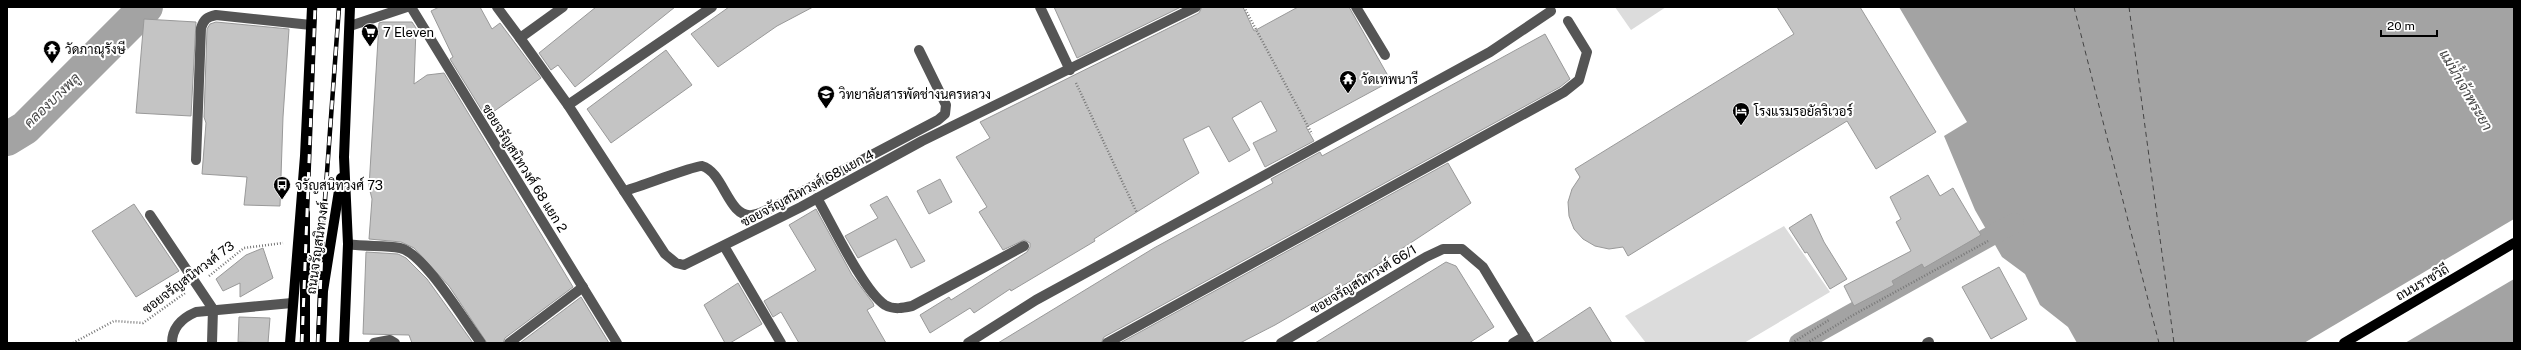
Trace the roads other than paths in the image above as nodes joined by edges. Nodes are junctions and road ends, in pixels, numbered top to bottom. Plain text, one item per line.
1 (312, 7) edge
2 (350, 7) edge
3 (407, 7) edge
4 (411, 7) edge
5 (497, 7) edge
6 (564, 7) edge
7 (712, 7) edge
8 (1040, 7) edge
9 (1196, 7) edge
10 (1356, 7) edge
11 (1551, 11) dead end
12 (1568, 21) dead end
13 (311, 24) junction
14 (350, 26) junction
15 (520, 38) junction
16 (919, 50) dead end
17 (1385, 55) dead end
18 (1070, 70) junction
19 (568, 105) junction
20 (305, 156) junction
21 (344, 156) junction
22 (196, 160) dead end
23 (624, 192) junction
24 (817, 198) junction
25 (150, 215) dead end
26 (2514, 243) edge
27 (348, 244) junction
28 (724, 246) junction
29 (1024, 246) dead end
30 (583, 287) junction
31 (292, 303) junction
32 (213, 309) junction
33 (1527, 340) edge
34 (172, 343) edge
35 (212, 343) edge
36 (290, 343) edge
37 (305, 343) edge
38 (320, 343) edge
39 (344, 343) edge
40 (374, 343) edge
41 (395, 343) edge
42 (481, 343) edge
43 (509, 343) edge
44 (617, 343) edge
45 (782, 343) edge
46 (968, 343) edge
47 (1108, 343) edge
48 (1282, 343) edge
49 (1513, 343) edge
50 (2344, 343) edge

1 - 13 main road, ถนนจรัญสนิทวงศ์
2 - 14 main road, ถนนจรัญสนิทวงศ์
3 - 14 street
4 - 30 street, ซอยจรัญสนิทวงศ์ 68 แยก 2
5 - 15 street, ซอยจรัญสนิทวงศ์ 68 แยก 4
6 - 15 street
7 - 19 street
8 - 18 street
9 - 18 street, ซอยจรัญสนิทวงศ์ 68 แยก 4
10 - 17 street
11 - 46 street
12 - 47 street
13 - 20 main road, ถนนจรัญสนิทวงศ์
13 - 22 street
14 - 21 main road, ถนนจรัญสนิทวงศ์
15 - 19 street, ซอยจรัญสนิทวงศ์ 68 แยก 4
16 - 23 street
18 - 24 street, ซอยจรัญสนิทวงศ์ 68 แยก 4
19 - 23 street, ซอยจรัญสนิทวงศ์ 68 แยก 4
20 - 31 main road, ถนนจรัญสนิทวงศ์
20 - 37 main road, ถนนจรัญสนิทวงศ์
21 - 27 main road, ถนนจรัญสนิทวงศ์
21 - 38 main road, ถนนจรัญสนิทวงศ์
23 - 28 street, ซอยจรัญสนิทวงศ์ 68 แยก 4
24 - 28 street, ซอยจรัญสนิทวงศ์ 68 แยก 4
24 - 29 street
25 - 32 street
26 - 50 main road, ถนนราชวิถี
27 - 39 main road, ถนนจรัญสนิทวงศ์
27 - 42 street
28 - 45 street
30 - 43 street
30 - 44 street, ซอยจรัญสนิทวงศ์ 68 แยก 2
31 - 32 street
31 - 36 main road, ถนนจรัญสนิทวงศ์
32 - 34 street
32 - 35 street
33 - 48 street, ซอยจรัญสนิทวงศ์ 66/1
33 - 49 street
40 - 41 street

